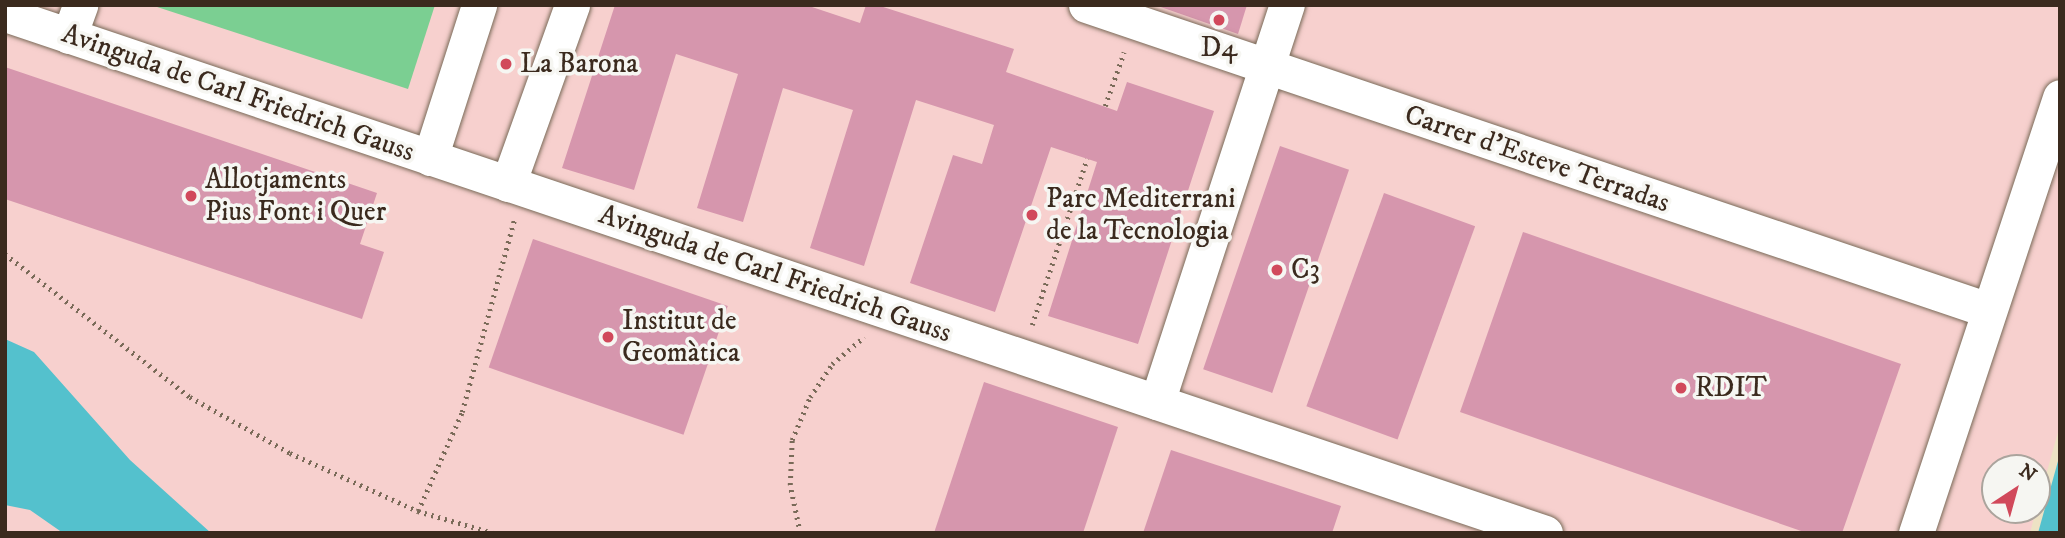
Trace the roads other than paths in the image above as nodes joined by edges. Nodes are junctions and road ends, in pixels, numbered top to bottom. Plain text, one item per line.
1 (479, 5) edge
2 (572, 5) edge
3 (1086, 5) edge
4 (1287, 5) edge
5 (5, 14) edge
6 (74, 21) edge
7 (1267, 68) junction
8 (2060, 97) edge
9 (430, 158) junction
10 (515, 186) junction
11 (1988, 310) junction
12 (1157, 402) junction
13 (1545, 533) edge
14 (1916, 533) edge

1 - 9 street
2 - 10 street
3 - 7 street, Carrer d'Esteve Terradas
4 - 7 street
5 - 6 street, Avinguda de Carl Friedrich Gauss
6 - 9 street, Avinguda de Carl Friedrich Gauss
7 - 11 street, Carrer d'Esteve Terradas
7 - 12 street
8 - 11 street
9 - 10 street, Avinguda de Carl Friedrich Gauss
10 - 12 street, Avinguda de Carl Friedrich Gauss
11 - 14 street
12 - 13 street, Avinguda de Carl Friedrich Gauss

